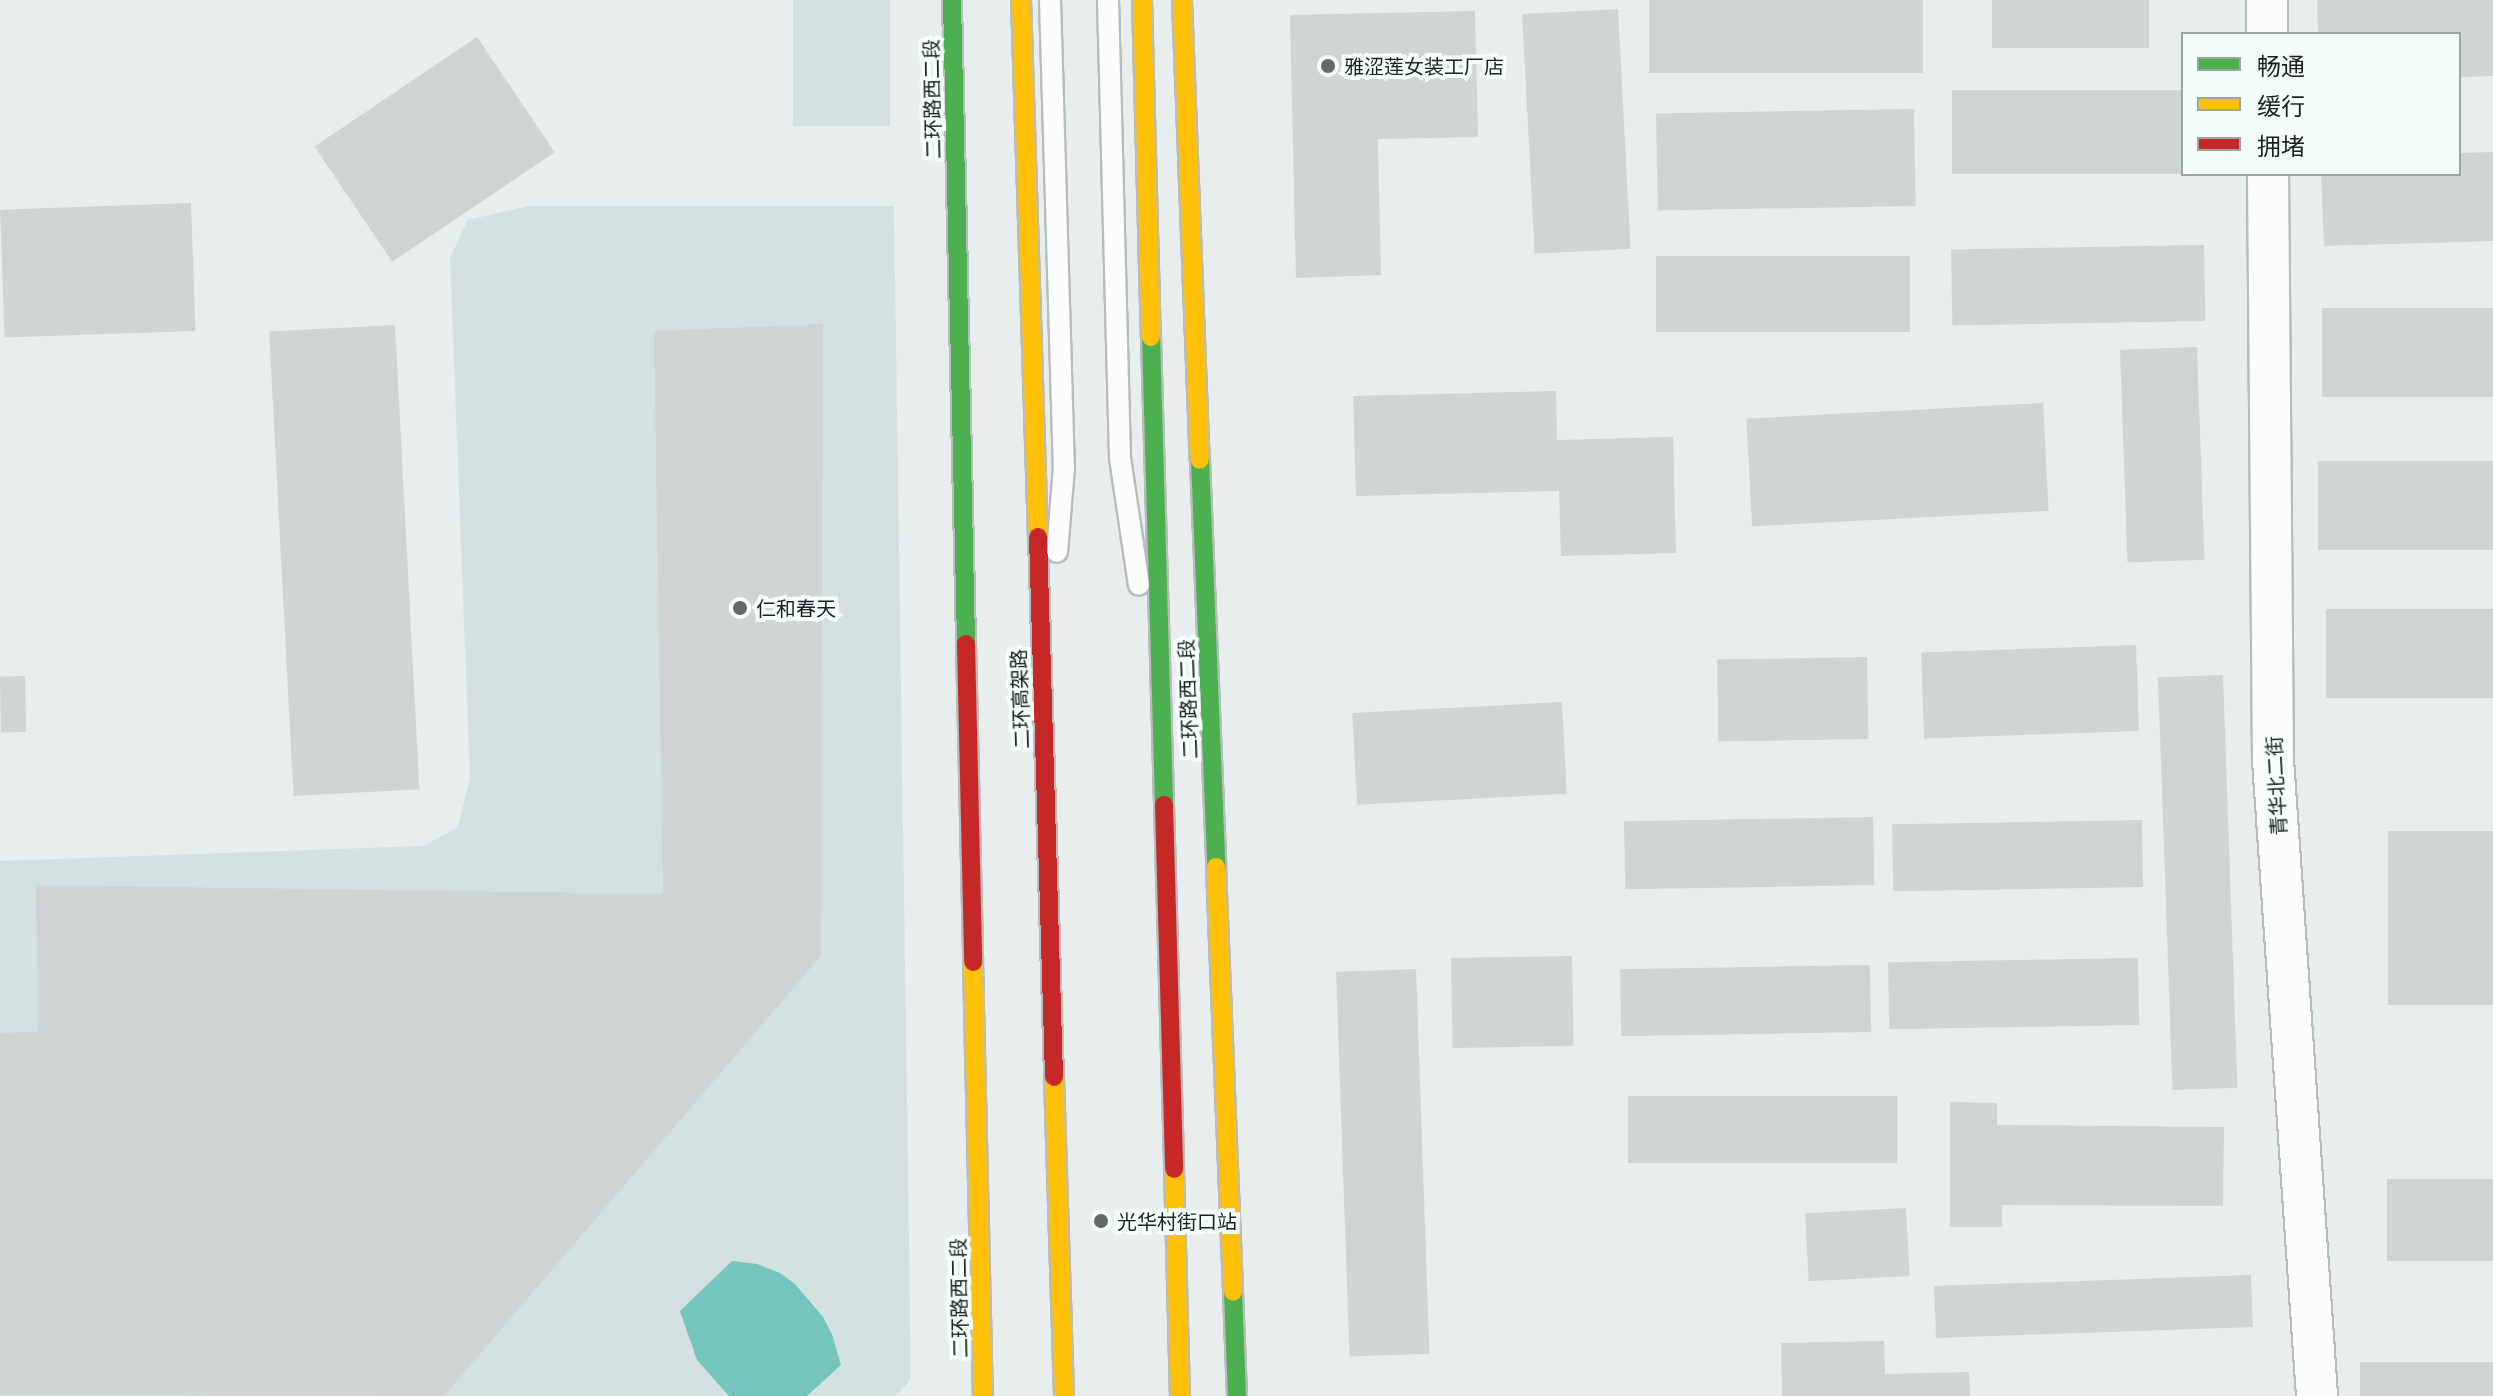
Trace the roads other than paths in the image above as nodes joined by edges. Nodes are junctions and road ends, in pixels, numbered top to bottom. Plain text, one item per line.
1 (952, 0) edge
2 (1021, 0) edge
3 (1050, 0) edge
4 (1108, 0) edge
5 (1142, 0) edge
6 (1182, 0) edge
7 (2267, 0) edge
8 (2267, 32) edge
9 (2268, 176) edge
10 (1162, 743) junction
11 (1043, 747) junction
12 (983, 1396) edge
13 (1064, 1396) edge
14 (1180, 1396) edge
15 (1237, 1396) edge
16 (2317, 1396) edge

1 - 12 main road, 二环路西二段
2 - 11 main road, 二环高架路
3 - 11 lane
4 - 10 lane
5 - 10 main road
6 - 15 main road, 二环路西二段
7 - 8 street
9 - 16 street, 青华北二街
10 - 14 main road
11 - 13 main road, 二环高架路

